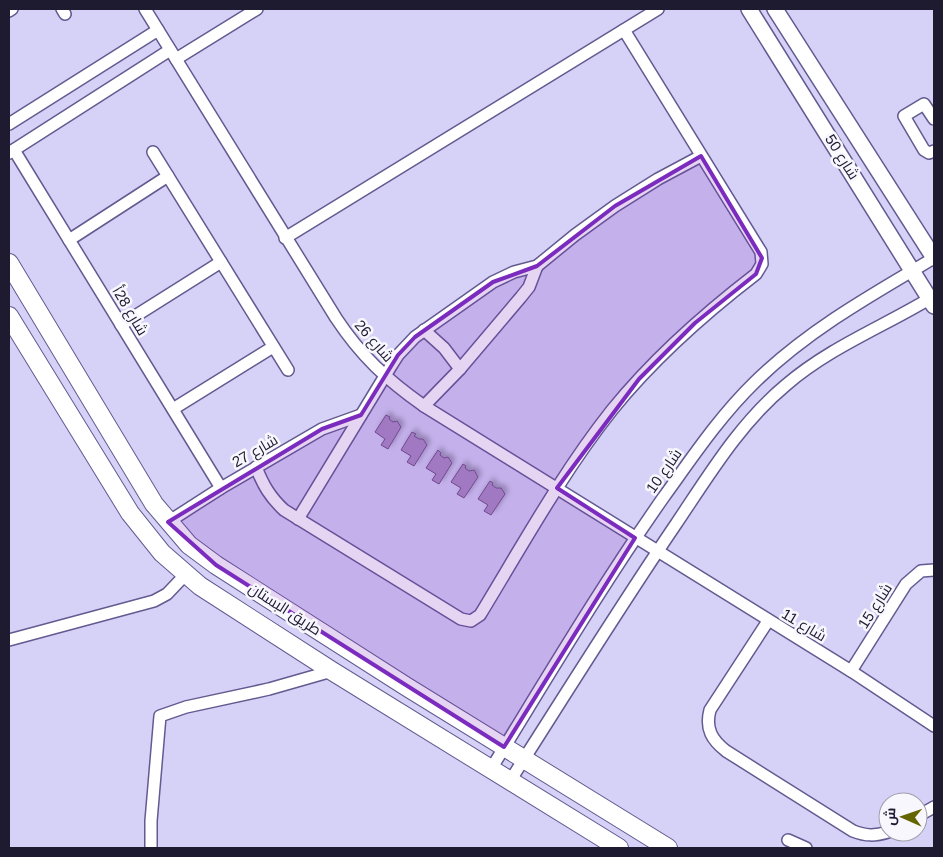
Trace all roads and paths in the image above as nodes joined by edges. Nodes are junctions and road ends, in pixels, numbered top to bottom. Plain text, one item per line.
1 (144, 9) edge
2 (258, 9) edge
3 (658, 9) edge
4 (749, 9) edge
5 (775, 9) edge
6 (158, 30) junction
7 (624, 30) junction
8 (173, 55) junction
9 (934, 120) edge
10 (9, 124) edge
11 (11, 151) edge
12 (934, 151) edge
13 (153, 152) dead end
14 (701, 156) junction
15 (168, 176) junction
16 (285, 238) junction
17 (69, 240) junction
18 (934, 258) edge
19 (221, 262) junction
20 (9, 263) edge
21 (537, 266) junction
22 (913, 271) junction
23 (933, 300) edge
24 (9, 316) edge
25 (121, 325) junction
26 (424, 330) junction
27 (273, 347) junction
28 (460, 369) junction
29 (288, 370) dead end
30 (385, 376) junction
31 (424, 406) junction
32 (173, 410) junction
33 (360, 415) junction
34 (256, 467) junction
35 (221, 488) junction
36 (557, 488) junction
37 (298, 519) junction
38 (168, 522) junction
39 (635, 538) junction
40 (657, 552) junction
41 (934, 570) edge
42 (186, 574) junction
43 (768, 621) junction
44 (9, 640) edge
45 (332, 671) junction
46 (851, 671) junction
47 (934, 726) edge
48 (504, 747) junction
49 (524, 759) junction
50 (491, 769) junction
51 (510, 781) junction
52 (878, 834) edge
53 (788, 840) dead end
54 (151, 848) edge
55 (619, 848) edge
56 (668, 848) edge
57 (806, 848) edge

1 - 6 street, شارع 26
2 - 8 street
3 - 7 street
4 - 22 street, شارع 50
5 - 18 street, شارع 50
6 - 8 street, شارع 26
6 - 10 street
7 - 14 street
7 - 16 street
8 - 11 street
8 - 16 street, شارع 26
9 - 12 street
11 - 17 street, شارع 28أ
13 - 15 street
14 - 21 street
14 - 36 street
15 - 17 street
15 - 19 street
16 - 30 street, شارع 26
17 - 25 street, شارع 28أ
18 - 22 street, شارع 10
19 - 25 street
19 - 27 street
20 - 38 main road, طريق البستان
21 - 26 street
21 - 28 street
22 - 23 street, شارع 50
22 - 39 street, شارع 10
23 - 40 street
24 - 42 main road, طريق البستان
25 - 32 street, شارع 28أ
26 - 28 street
26 - 30 street
27 - 29 street
27 - 32 street
28 - 31 street
30 - 31 street, شارع 26
30 - 33 street
31 - 36 street, شارع 26
32 - 35 street, شارع 28أ
33 - 34 street, شارع 27
33 - 37 street
34 - 35 street, شارع 27
34 - 37 street
35 - 38 street, شارع 27
36 - 37 street
36 - 39 street, شارع 26
38 - 48 main road, طريق البستان
39 - 40 street, شارع 26
39 - 48 street, شارع 10
40 - 43 street, شارع 11
40 - 49 street
41 - 46 street, شارع 15
42 - 44 street
42 - 45 main road, طريق البستان
43 - 46 street, شارع 11
43 - 52 street
45 - 50 main road, طريق البستان
45 - 54 street
46 - 47 street, شارع 11
48 - 49 main road, طريق البستان
48 - 50 street, شارع 10
49 - 51 street
49 - 56 main road, طريق البستان
50 - 51 main road, طريق البستان
51 - 55 main road, طريق البستان
53 - 57 street

